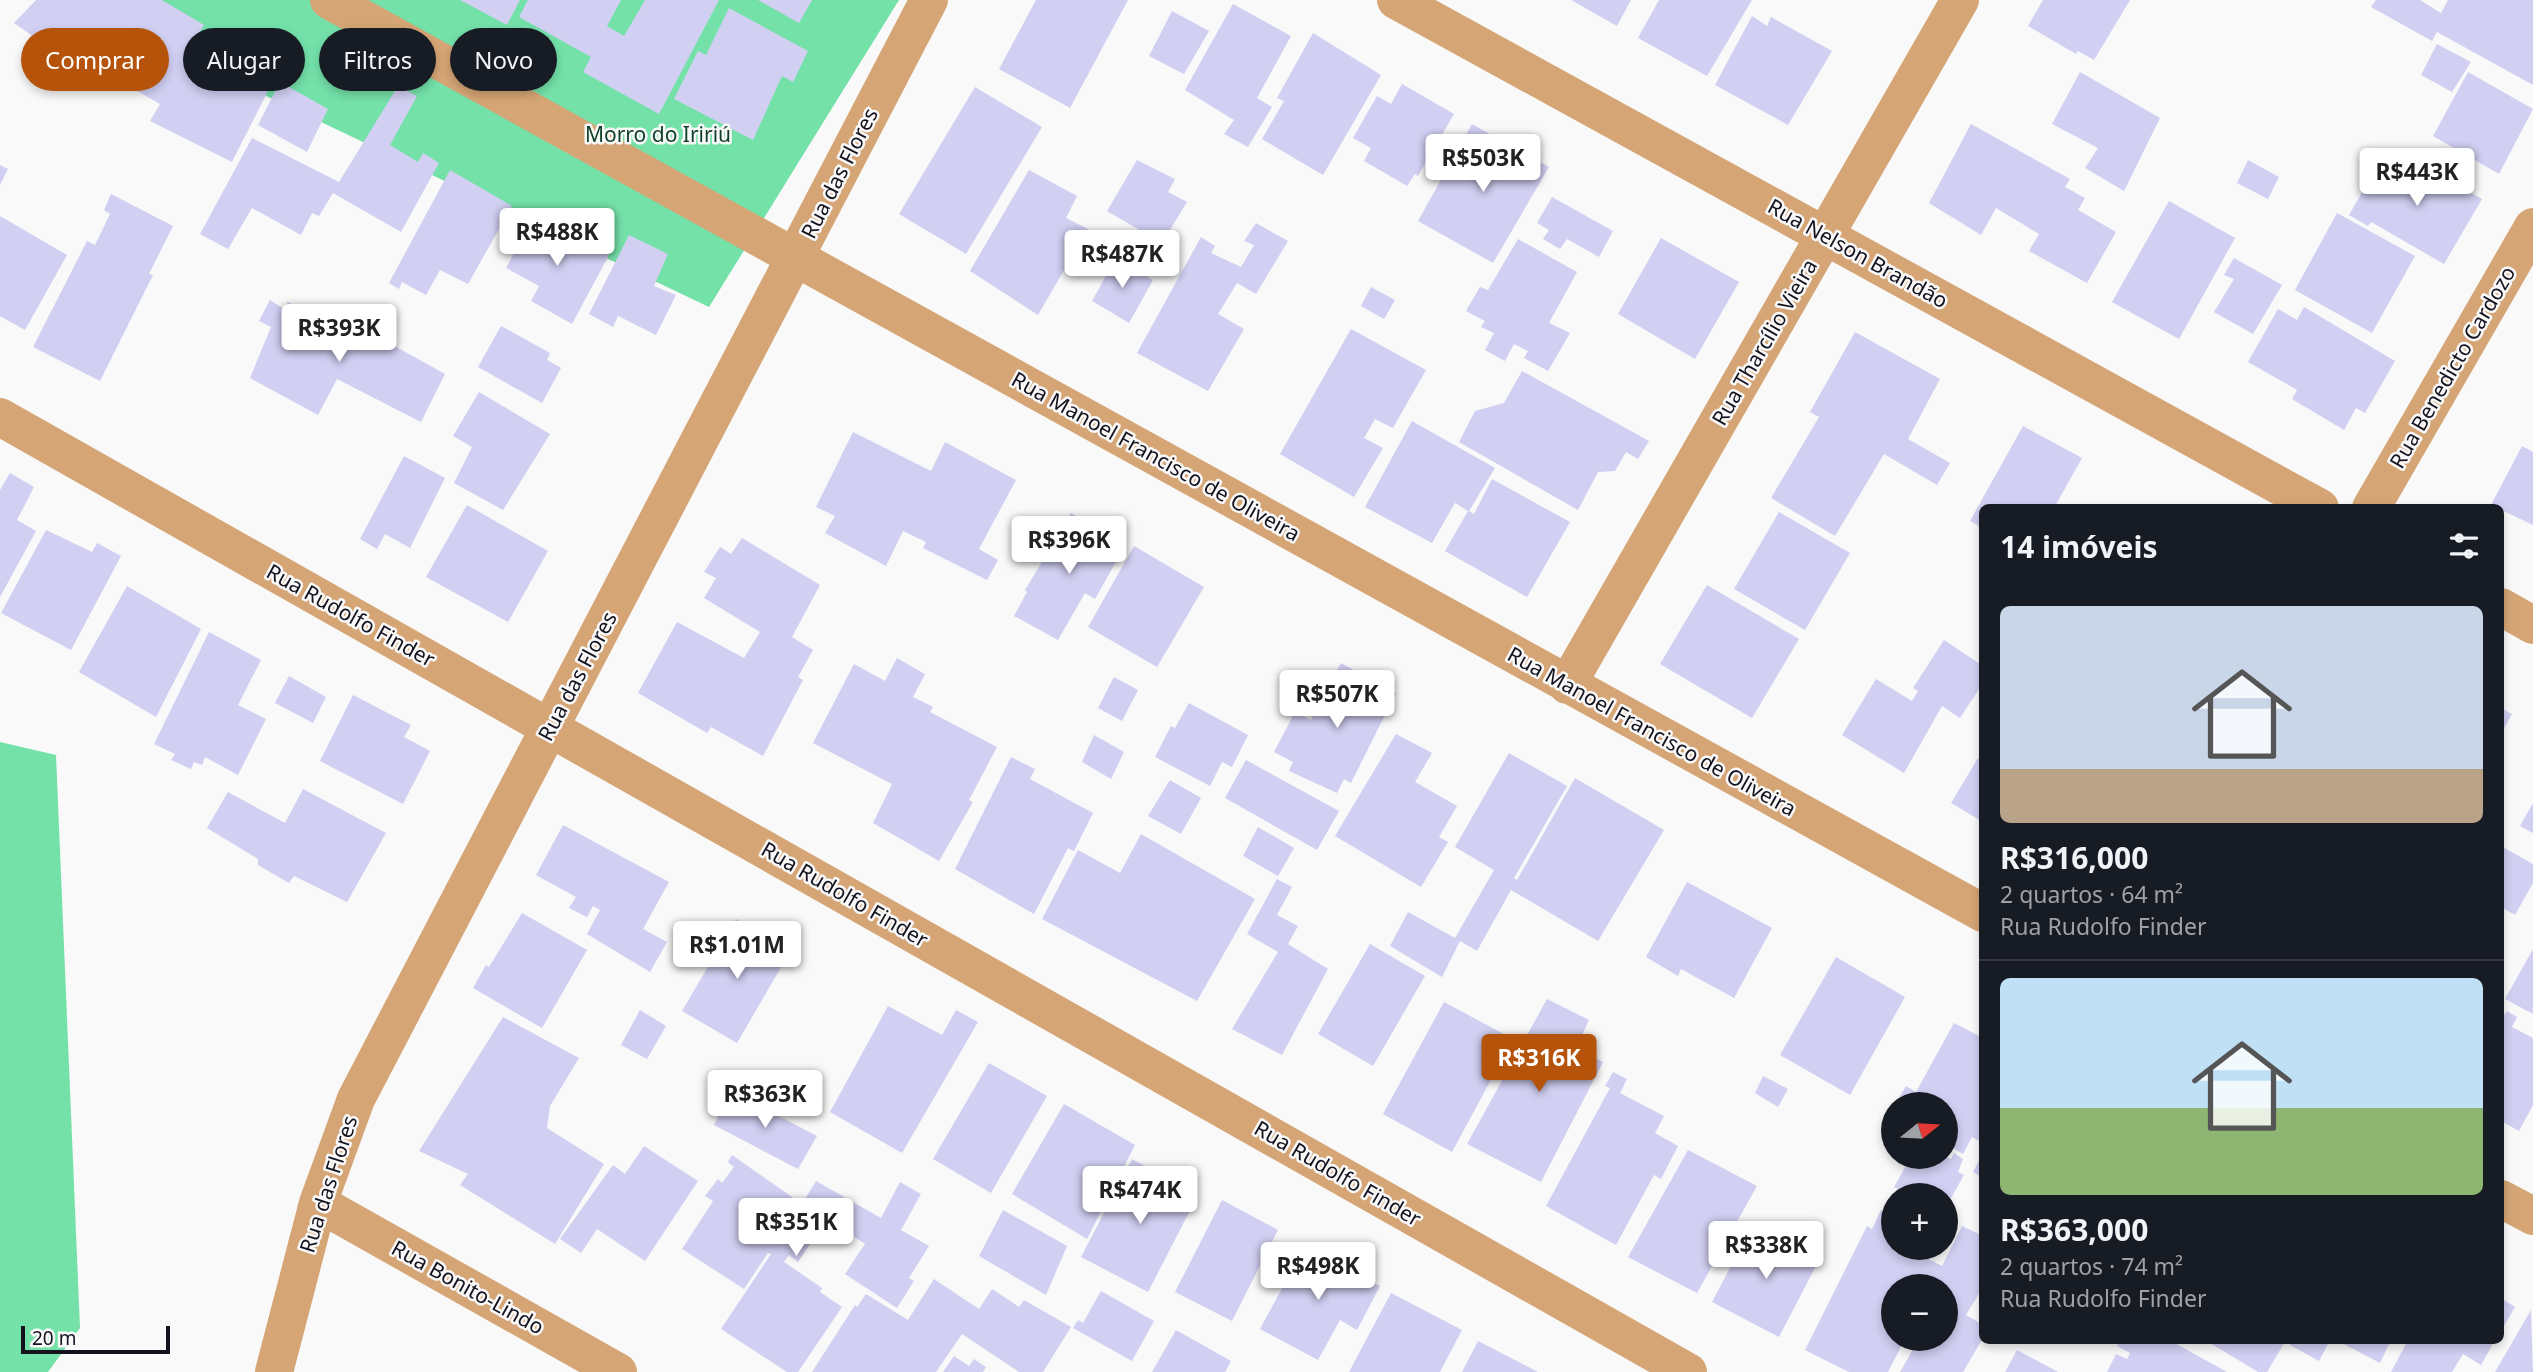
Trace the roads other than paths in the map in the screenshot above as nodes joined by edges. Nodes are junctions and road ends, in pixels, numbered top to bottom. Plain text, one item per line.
1 (330, 0) edge
2 (929, 0) edge
3 (1396, 0) edge
4 (1960, 0) edge
5 (2533, 227) edge
6 (1826, 234) junction
7 (796, 256) junction
8 (0, 416) edge
9 (2313, 504) edge
10 (2373, 504) edge
11 (2504, 609) edge
12 (2533, 625) edge
13 (1567, 685) junction
14 (550, 727) junction
15 (1979, 911) edge
16 (2504, 1201) edge
17 (318, 1203) junction
18 (2533, 1216) edge
19 (274, 1372) edge
20 (618, 1372) edge
21 (1688, 1372) edge

1 - 7 street, Rua Manoel Francisco de Oliveira
2 - 7 street, Rua das Flores
3 - 6 street, Rua Nelson Brandão
4 - 6 street, Rua Tharcílio Vieira
5 - 10 street, Rua Benedicto Cardozo
6 - 9 street, Rua Nelson Brandão
6 - 13 street, Rua Tharcílio Vieira
7 - 13 street, Rua Manoel Francisco de Oliveira
7 - 14 street, Rua das Flores
8 - 14 street, Rua Rudolfo Finder
11 - 12 street
13 - 15 street, Rua Manoel Francisco de Oliveira
14 - 17 street, Rua das Flores
14 - 21 street, Rua Rudolfo Finder
16 - 18 street
17 - 19 street, Rua das Flores
17 - 20 street, Rua Bonito-Lindo

